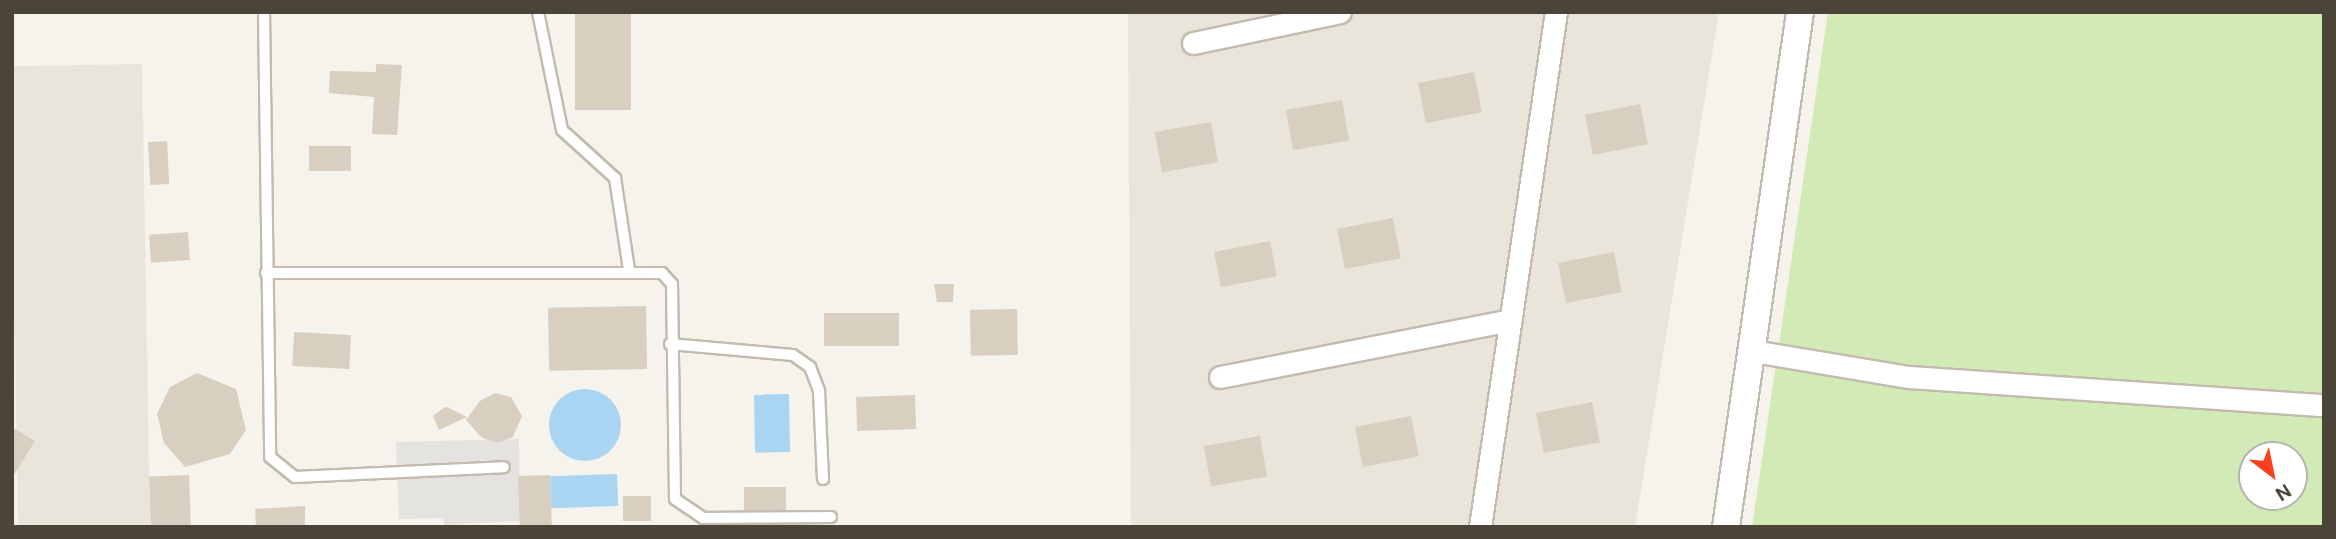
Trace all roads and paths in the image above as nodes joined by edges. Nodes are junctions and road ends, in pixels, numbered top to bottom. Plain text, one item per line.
1 (264, 12) edge
2 (538, 12) edge
3 (1340, 12) edge
4 (1556, 12) edge
5 (1800, 12) edge
6 (1194, 43) dead end
7 (629, 269) junction
8 (267, 272) junction
9 (1510, 320) junction
10 (670, 344) junction
11 (1753, 351) junction
12 (1220, 377) dead end
13 (2323, 401) edge
14 (504, 467) dead end
15 (823, 480) dead end
16 (831, 517) dead end
17 (1480, 527) edge
18 (1726, 527) edge

1 - 8 lane
2 - 7 lane
3 - 6 street
4 - 9 street
5 - 11 street
7 - 8 lane
7 - 10 lane
8 - 14 lane
9 - 12 street
9 - 17 street
10 - 15 lane
10 - 16 lane
11 - 13 street
11 - 18 street

